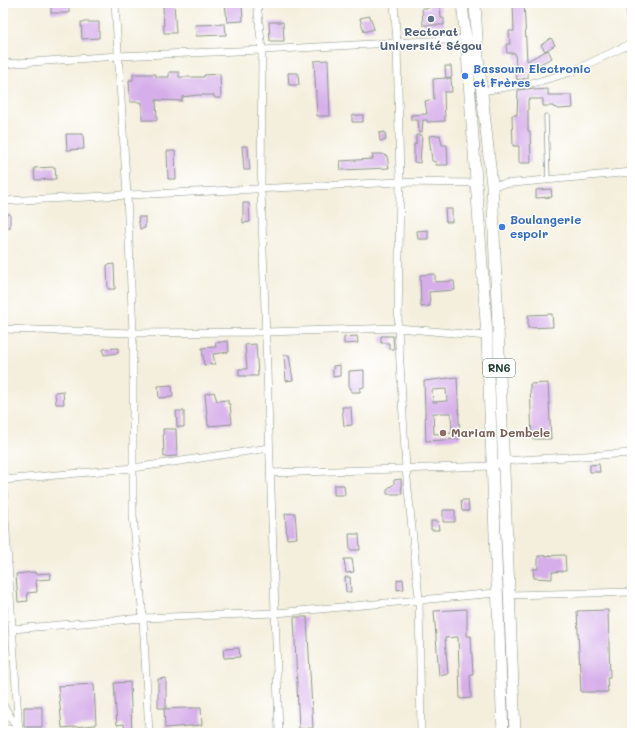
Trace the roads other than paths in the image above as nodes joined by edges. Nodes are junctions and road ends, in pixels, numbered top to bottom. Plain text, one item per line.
1 (115, 3) edge
2 (257, 3) edge
3 (394, 3) edge
4 (462, 3) edge
5 (475, 3) edge
6 (630, 3) edge
7 (632, 37) edge
8 (466, 39) junction
9 (397, 42) junction
10 (632, 43) edge
11 (262, 50) junction
12 (118, 56) junction
13 (3, 64) edge
14 (482, 91) junction
15 (546, 116) dead end
16 (632, 172) edge
17 (548, 180) junction
18 (400, 182) junction
19 (476, 183) junction
20 (492, 185) junction
21 (261, 189) junction
22 (127, 195) junction
23 (3, 201) edge
24 (398, 328) junction
25 (3, 329) edge
26 (265, 332) junction
27 (133, 333) junction
28 (486, 336) junction
29 (269, 448) junction
30 (632, 453) edge
31 (497, 463) junction
32 (133, 468) junction
33 (406, 469) junction
34 (270, 473) junction
35 (3, 480) edge
36 (3, 486) edge
37 (632, 592) edge
38 (496, 593) junction
39 (509, 595) junction
40 (419, 599) junction
41 (276, 613) junction
42 (143, 618) junction
43 (12, 629) junction
44 (3, 705) edge
45 (3, 728) edge
46 (19, 732) edge
47 (149, 733) edge
48 (279, 733) edge
49 (421, 733) edge
50 (503, 733) edge
51 (515, 733) edge

1 - 12 street
2 - 11 street
3 - 9 street
4 - 8 highway, RN6
5 - 14 highway, RN6
6 - 7 street
8 - 9 street
8 - 19 highway, RN6
9 - 11 street
9 - 18 street
10 - 14 street
11 - 12 street
11 - 21 street
12 - 13 street
12 - 22 street
14 - 20 highway, RN6
15 - 17 lane
16 - 17 street
17 - 20 street
18 - 19 street
18 - 21 street
18 - 24 street
19 - 28 highway, RN6
20 - 31 highway, RN6
21 - 22 street
21 - 26 street
22 - 23 street
22 - 27 street
24 - 26 street
24 - 28 street
24 - 33 street
25 - 27 street
26 - 27 street
26 - 29 street
27 - 32 street
28 - 31 highway, RN6
29 - 32 street
29 - 34 street
30 - 31 street
31 - 33 street
31 - 38 highway, RN6
31 - 39 highway, RN6
32 - 35 street
32 - 42 street
33 - 34 street
33 - 40 street
34 - 41 street
36 - 43 street
37 - 39 street
38 - 40 street
38 - 50 highway, RN6
39 - 51 highway, RN6
40 - 41 street
40 - 49 street
41 - 42 street
41 - 48 street
42 - 43 street
42 - 47 street
43 - 46 street
44 - 46 street
45 - 46 street

